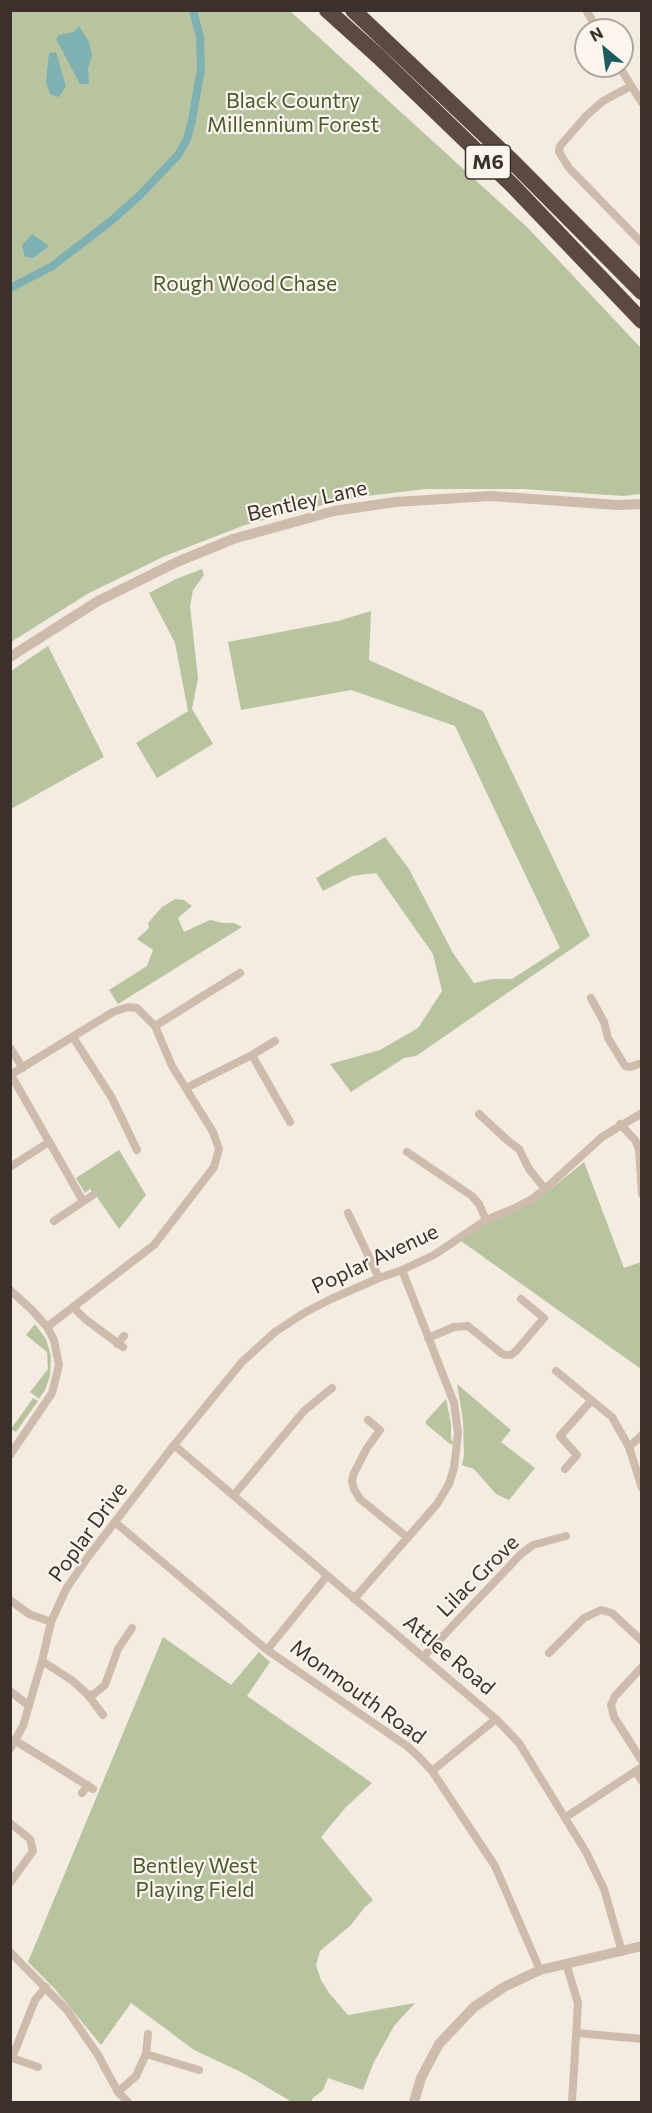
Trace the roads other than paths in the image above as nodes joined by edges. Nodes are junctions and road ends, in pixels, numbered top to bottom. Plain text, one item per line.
1 (327, 10) edge
2 (352, 10) edge
3 (626, 78) edge
4 (631, 86) junction
5 (642, 104) edge
6 (642, 243) edge
7 (642, 292) edge
8 (642, 321) edge
9 (642, 504) edge
10 (10, 657) edge
11 (240, 974) dead end
12 (591, 998) dead end
13 (154, 1026) junction
14 (262, 1036) dead end
15 (73, 1037) junction
16 (10, 1048) edge
17 (252, 1055) junction
18 (642, 1063) edge
19 (23, 1068) junction
20 (11, 1075) edge
21 (186, 1088) junction
22 (642, 1113) edge
23 (479, 1114) dead end
24 (290, 1122) dead end
25 (620, 1124) junction
26 (49, 1142) junction
27 (640, 1149) edge
28 (137, 1150) dead end
29 (407, 1152) dead end
30 (10, 1167) edge
31 (545, 1189) junction
32 (642, 1194) edge
33 (93, 1195) dead end
34 (84, 1201) junction
35 (348, 1213) dead end
36 (486, 1220) junction
37 (54, 1221) dead end
38 (402, 1270) junction
39 (379, 1278) junction
40 (10, 1290) edge
41 (521, 1299) dead end
42 (74, 1308) junction
43 (47, 1327) junction
44 (124, 1336) dead end
45 (428, 1338) junction
46 (556, 1371) dead end
47 (332, 1388) dead end
48 (591, 1401) junction
49 (368, 1420) dead end
50 (642, 1435) edge
51 (174, 1445) junction
52 (629, 1447) junction
53 (10, 1455) edge
54 (565, 1469) dead end
55 (642, 1488) edge
56 (234, 1495) junction
57 (116, 1523) junction
58 (567, 1536) dead end
59 (408, 1538) junction
60 (327, 1576) junction
61 (354, 1599) junction
62 (10, 1600) edge
63 (51, 1622) junction
64 (132, 1628) dead end
65 (642, 1641) edge
66 (267, 1650) junction
67 (549, 1653) dead end
68 (423, 1657) junction
69 (42, 1661) junction
70 (642, 1666) edge
71 (10, 1691) edge
72 (88, 1695) junction
73 (29, 1706) junction
74 (104, 1715) dead end
75 (496, 1719) junction
76 (16, 1741) junction
77 (10, 1749) edge
78 (642, 1761) edge
79 (639, 1770) edge
80 (432, 1771) junction
81 (642, 1781) edge
82 (88, 1789) dead end
83 (566, 1817) junction
84 (10, 1823) edge
85 (10, 1883) edge
86 (642, 1946) edge
87 (10, 1952) edge
88 (622, 1952) junction
89 (566, 1963) junction
90 (540, 1970) junction
91 (46, 1987) junction
92 (578, 2033) junction
93 (148, 2034) dead end
94 (642, 2038) edge
95 (146, 2054) junction
96 (38, 2067) dead end
97 (199, 2070) dead end
98 (118, 2092) junction
99 (128, 2103) edge
100 (414, 2103) edge
101 (572, 2103) edge

1 - 8 highway, M6
2 - 7 highway, M6
3 - 4 street
4 - 5 street
4 - 6 street
9 - 10 street, Bentley Lane
11 - 13 street
12 - 18 street
13 - 15 street
13 - 21 street
14 - 17 street
15 - 19 street
15 - 28 street
16 - 19 street
17 - 21 street
17 - 24 street
19 - 20 street
20 - 26 street
21 - 42 street
22 - 25 street, Poplar Avenue
23 - 31 street
25 - 27 street
25 - 31 street, Poplar Avenue
26 - 30 street
26 - 34 street
27 - 32 street
29 - 36 street
31 - 36 street, Poplar Avenue
33 - 34 street
34 - 37 street
35 - 39 street
36 - 38 street, Poplar Avenue
38 - 39 street, Poplar Avenue
38 - 45 street
39 - 51 street, Poplar Avenue
40 - 43 street
41 - 45 street
42 - 43 street
42 - 44 street
43 - 53 street
45 - 59 street
46 - 48 street
47 - 56 street
48 - 52 street
48 - 54 street
49 - 59 street
50 - 52 street
51 - 56 street, Attlee Road
51 - 57 street, Poplar Drive
52 - 55 street
56 - 60 street, Attlee Road
57 - 63 street, Poplar Drive
57 - 66 street, Monmouth Road
58 - 68 street, Lilac Grove
59 - 61 street
60 - 61 street, Attlee Road
60 - 66 street
61 - 68 street, Attlee Road
62 - 63 street
63 - 69 street, Poplar Drive
64 - 72 street
65 - 67 street
66 - 80 street, Monmouth Road
68 - 75 street, Attlee Road
69 - 72 street
69 - 73 street, Poplar Drive
70 - 78 street
71 - 73 street
72 - 74 street
73 - 76 street, Poplar Drive
75 - 80 street
75 - 83 street, Attlee Road
76 - 77 street, Poplar Drive
76 - 82 street
79 - 81 street
79 - 83 street
80 - 90 street, Monmouth Road
83 - 88 street, Attlee Road
84 - 85 street
86 - 88 street
87 - 91 street
88 - 89 street
89 - 90 street
89 - 92 street
90 - 100 street
91 - 96 street
91 - 98 street
92 - 94 street
92 - 101 street
93 - 95 street
95 - 97 street
95 - 98 street
98 - 99 street

